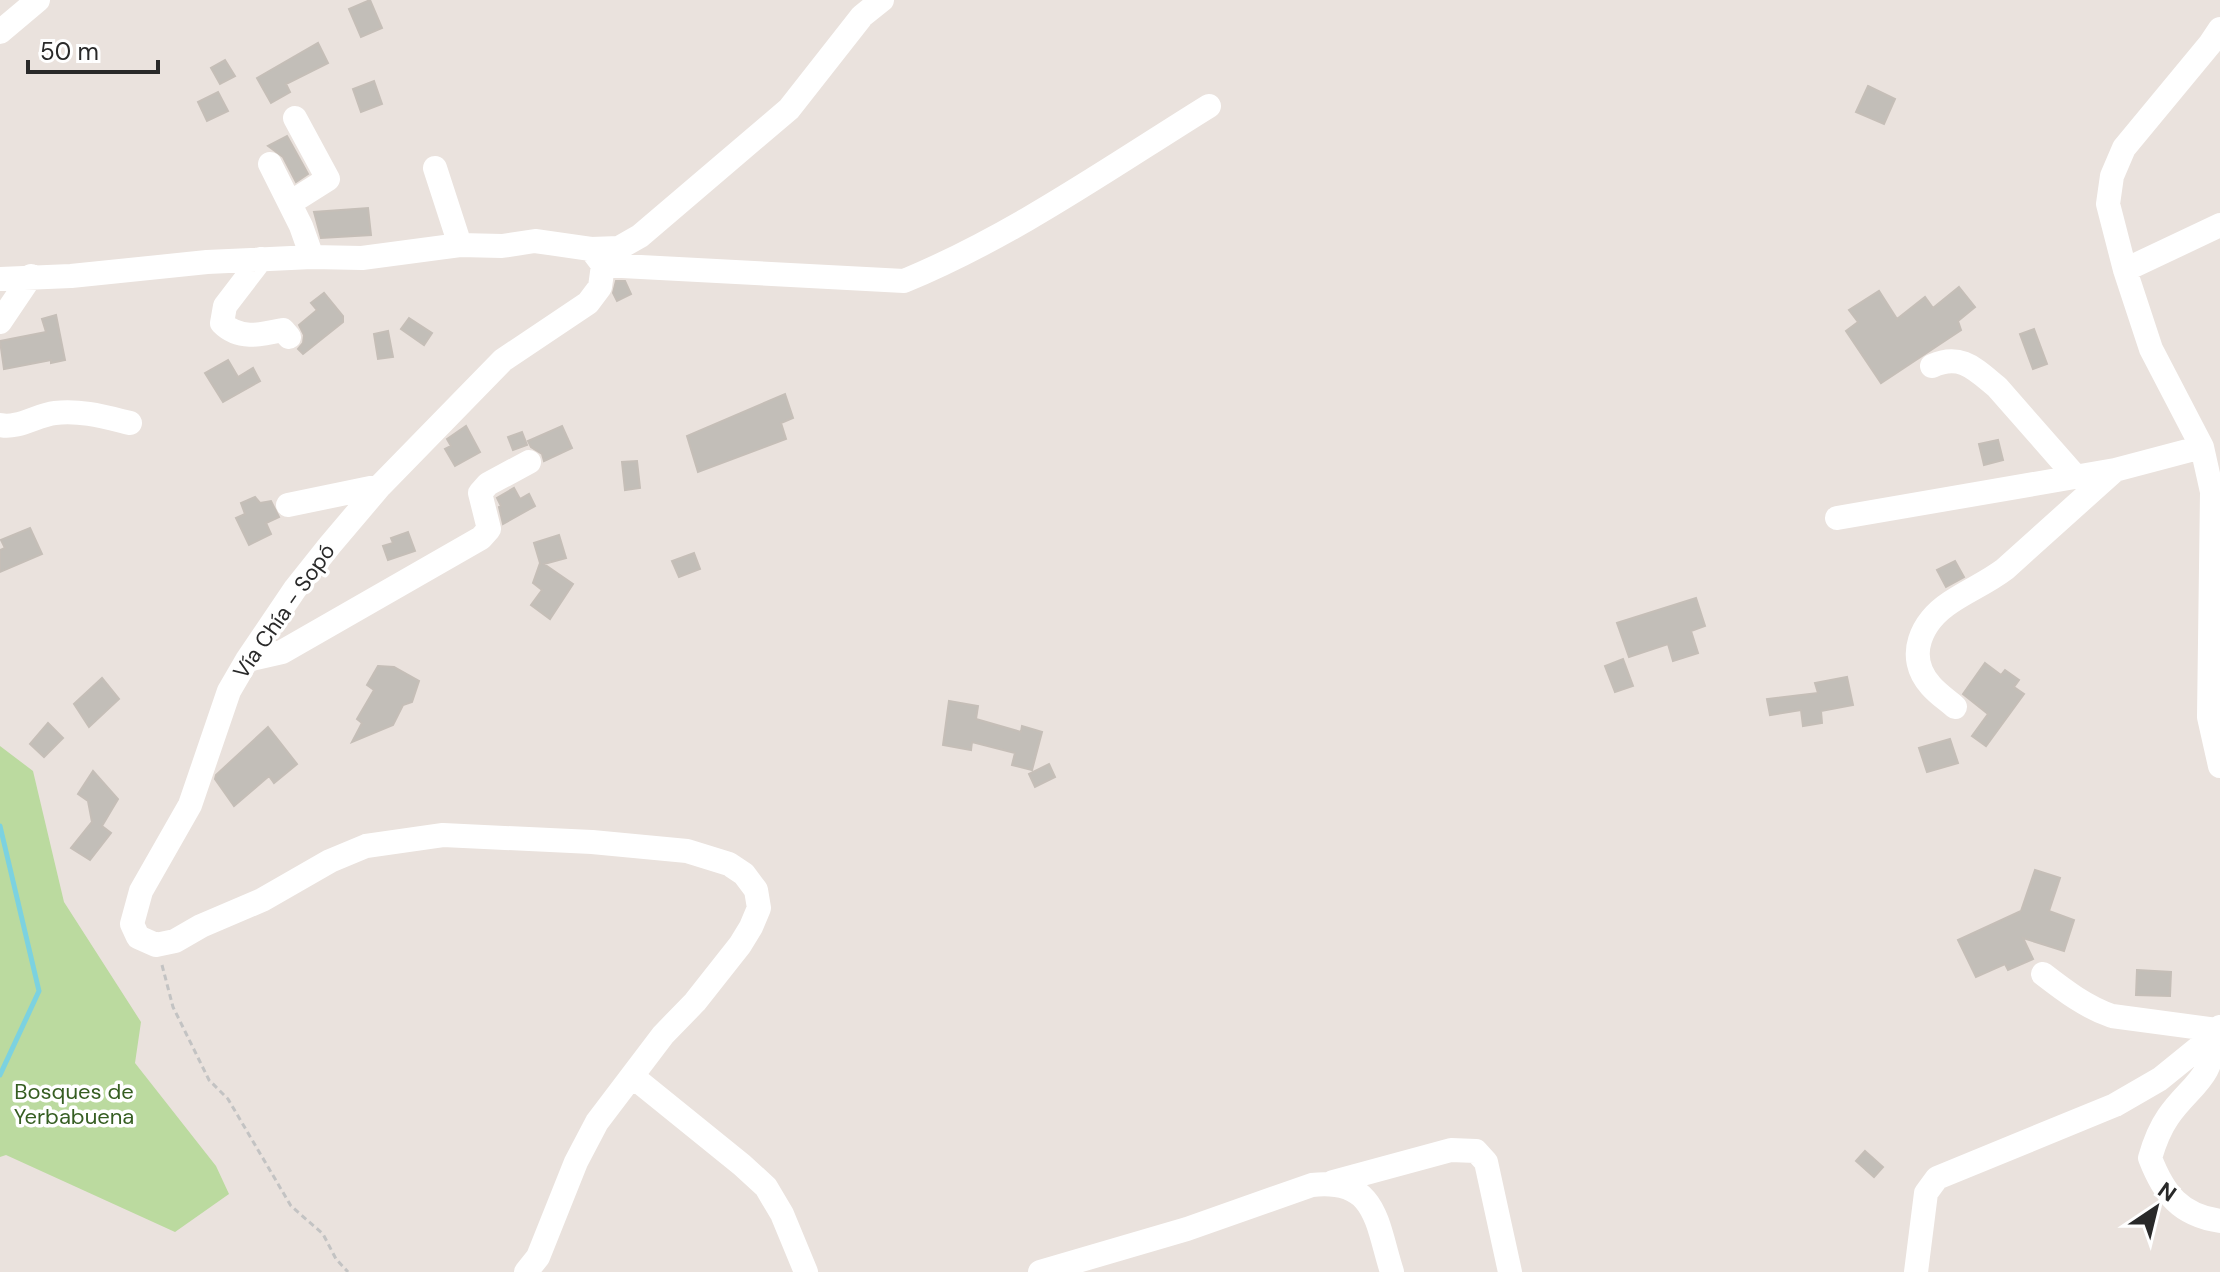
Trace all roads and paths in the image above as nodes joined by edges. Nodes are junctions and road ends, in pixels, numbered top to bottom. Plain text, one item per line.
1 (38, 0) edge
2 (882, 0) edge
3 (2220, 29) edge
4 (0, 32) edge
5 (1209, 106) dead end
6 (295, 118) dead end
7 (270, 164) dead end
8 (435, 168) dead end
9 (290, 203) junction
10 (2220, 225) edge
11 (460, 245) junction
12 (312, 257) junction
13 (597, 257) junction
14 (261, 259) junction
15 (2125, 270) junction
16 (31, 276) junction
17 (0, 279) edge
18 (0, 322) edge
19 (289, 337) dead end
20 (1932, 366) dead end
21 (130, 423) dead end
22 (0, 425) edge
23 (2202, 447) junction
24 (529, 462) dead end
25 (2115, 470) junction
26 (2076, 477) junction
27 (380, 486) junction
28 (288, 505) dead end
29 (1837, 518) dead end
30 (247, 660) junction
31 (1955, 707) dead end
32 (2219, 760) edge
33 (156, 945) junction
34 (2043, 974) dead end
35 (2217, 1031) edge
36 (632, 1076) junction
37 (1376, 1171) junction
38 (1333, 1182) junction
39 (2220, 1221) edge
40 (348, 1272) edge
41 (526, 1272) edge
42 (806, 1272) edge
43 (1040, 1272) edge
44 (1392, 1272) edge
45 (1407, 1272) edge
46 (1510, 1272) edge
47 (1916, 1272) edge

1 - 4 street
2 - 13 street
3 - 15 street
5 - 13 street
6 - 9 street
7 - 9 street
8 - 11 street
9 - 12 street
10 - 15 street
11 - 12 street
11 - 13 street
12 - 14 street
13 - 27 street, Vía Chía - Sopó
14 - 16 street
14 - 19 street
15 - 23 street
16 - 17 street
16 - 18 street
20 - 26 street
21 - 22 street
23 - 25 street
23 - 32 street
24 - 30 street
25 - 26 street
25 - 31 street
26 - 29 street
27 - 28 street
27 - 30 street, Vía Chía - Sopó
30 - 33 street, Vía Chía - Sopó
33 - 36 street
33 - 40 path
34 - 35 street
35 - 39 street
35 - 47 street
36 - 41 street
36 - 42 street
37 - 38 street
37 - 45 street
37 - 46 street
38 - 43 street
38 - 44 street

